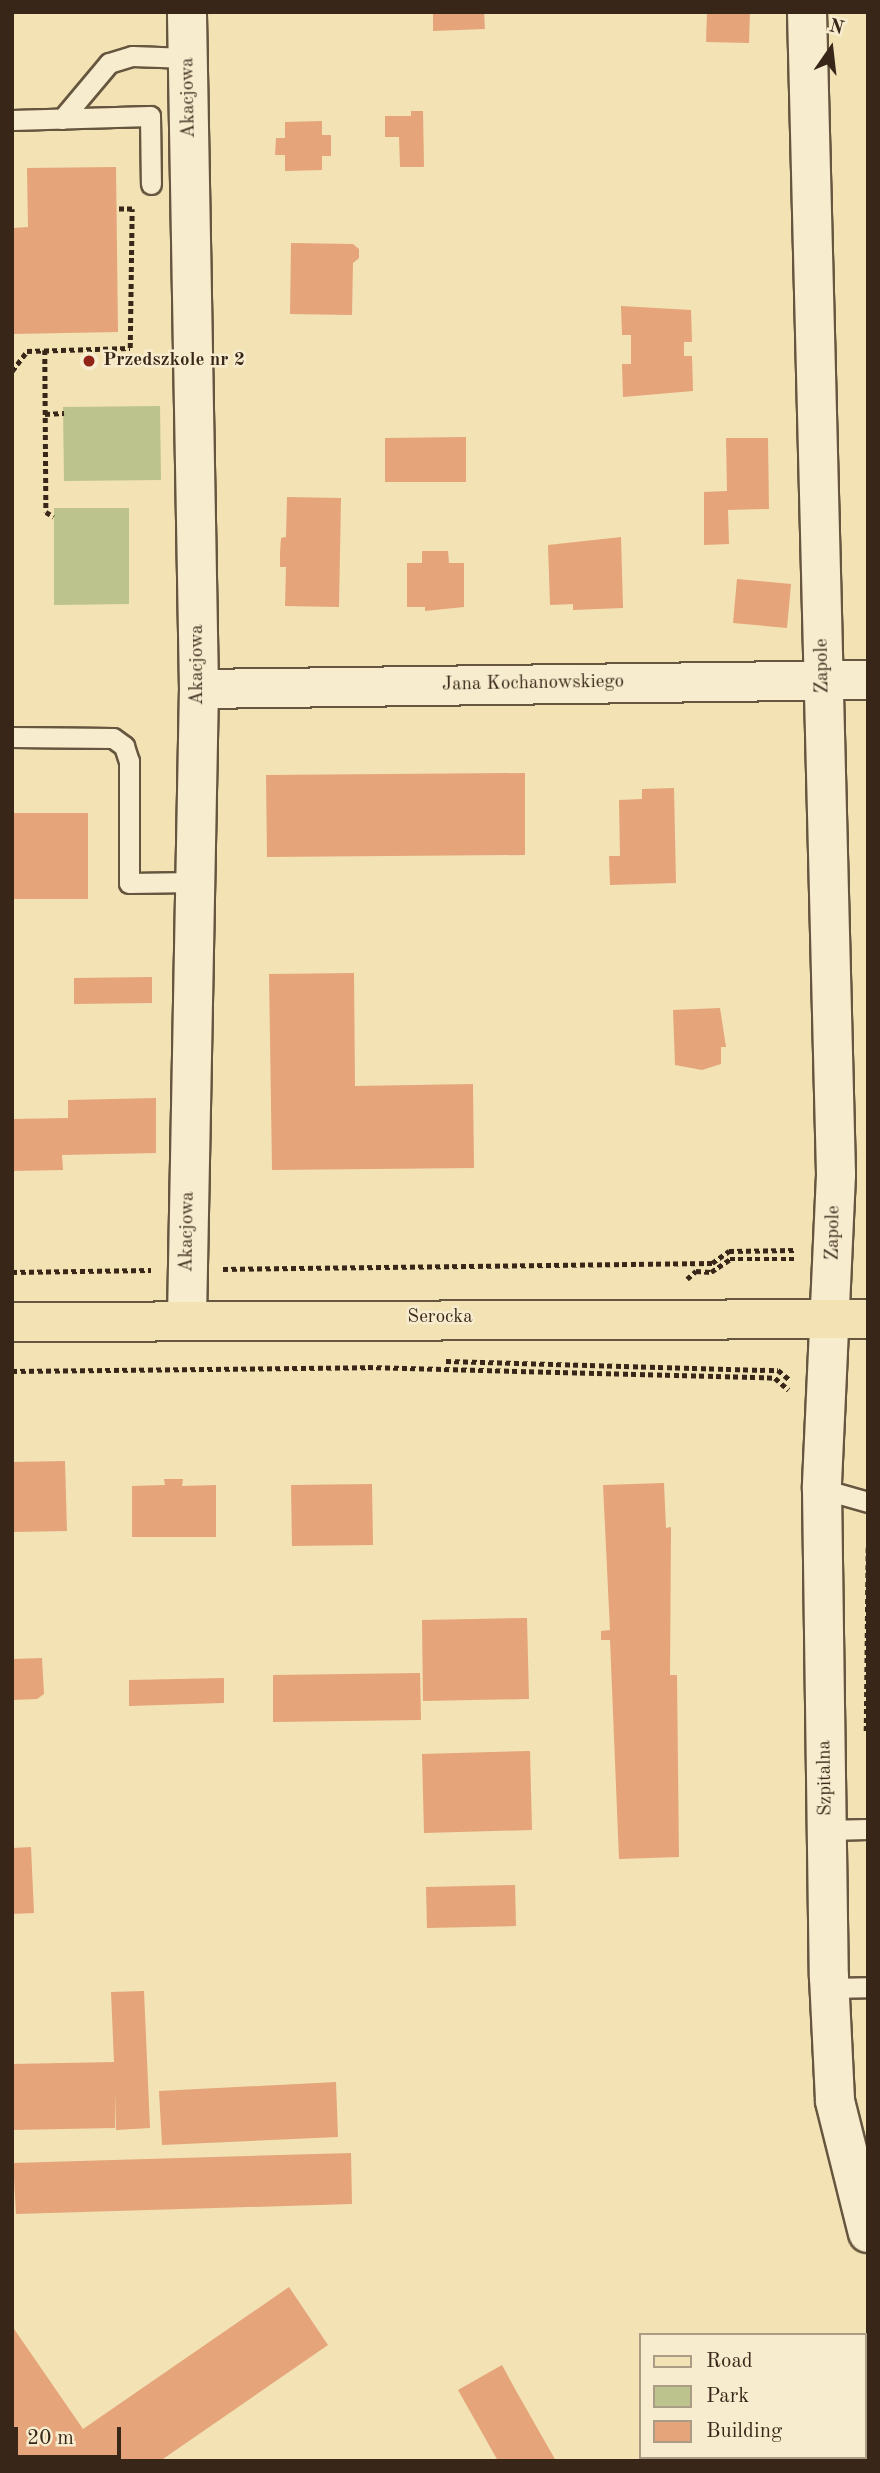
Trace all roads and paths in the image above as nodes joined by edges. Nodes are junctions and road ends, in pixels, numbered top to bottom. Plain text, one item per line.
1 (187, 12) edge
2 (807, 12) edge
3 (188, 58) junction
4 (62, 119) junction
5 (12, 120) edge
6 (150, 184) dead end
7 (117, 209) dead end
8 (45, 350) junction
9 (12, 371) edge
10 (64, 413) dead end
11 (45, 414) junction
12 (54, 517) dead end
13 (868, 680) edge
14 (824, 681) junction
15 (199, 689) junction
16 (12, 737) edge
17 (195, 882) junction
18 (834, 1251) junction
19 (188, 1269) junction
20 (12, 1272) edge
21 (687, 1279) dead end
22 (187, 1318) junction
23 (850, 1319) edge
24 (12, 1322) edge
25 (395, 1359) dead end
26 (204, 1360) dead end
27 (94, 1361) dead end
28 (108, 1361) dead end
29 (12, 1362) edge
30 (12, 1371) edge
31 (828, 1394) junction
32 (822, 1489) junction
33 (868, 1502) edge
34 (868, 1829) edge
35 (827, 1830) junction
36 (868, 1987) edge
37 (829, 1988) junction
38 (868, 2232) edge

1 - 3 street, Akacjowa
2 - 14 street, Zapole
3 - 4 lane
3 - 15 street, Akacjowa
4 - 5 lane
4 - 6 lane
7 - 8 path
8 - 9 path
8 - 11 path
10 - 11 path
11 - 12 path
13 - 14 street, Jana Kochanowskiego
14 - 15 street, Jana Kochanowskiego
14 - 18 street, Zapole
15 - 17 street, Akacjowa
16 - 17 lane
17 - 19 street, Akacjowa
18 - 19 path
18 - 21 path
18 - 23 street, Zapole
19 - 20 path
19 - 22 street, Akacjowa
22 - 23 main road, Serocka
22 - 24 main road, Serocka
23 - 31 street, Szpitalna
25 - 31 path
26 - 28 path
27 - 29 path
30 - 31 path
31 - 32 street, Szpitalna
32 - 33 lane
32 - 35 street, Szpitalna
34 - 35 lane
35 - 37 street, Szpitalna
36 - 37 lane
37 - 38 street, Szpitalna

